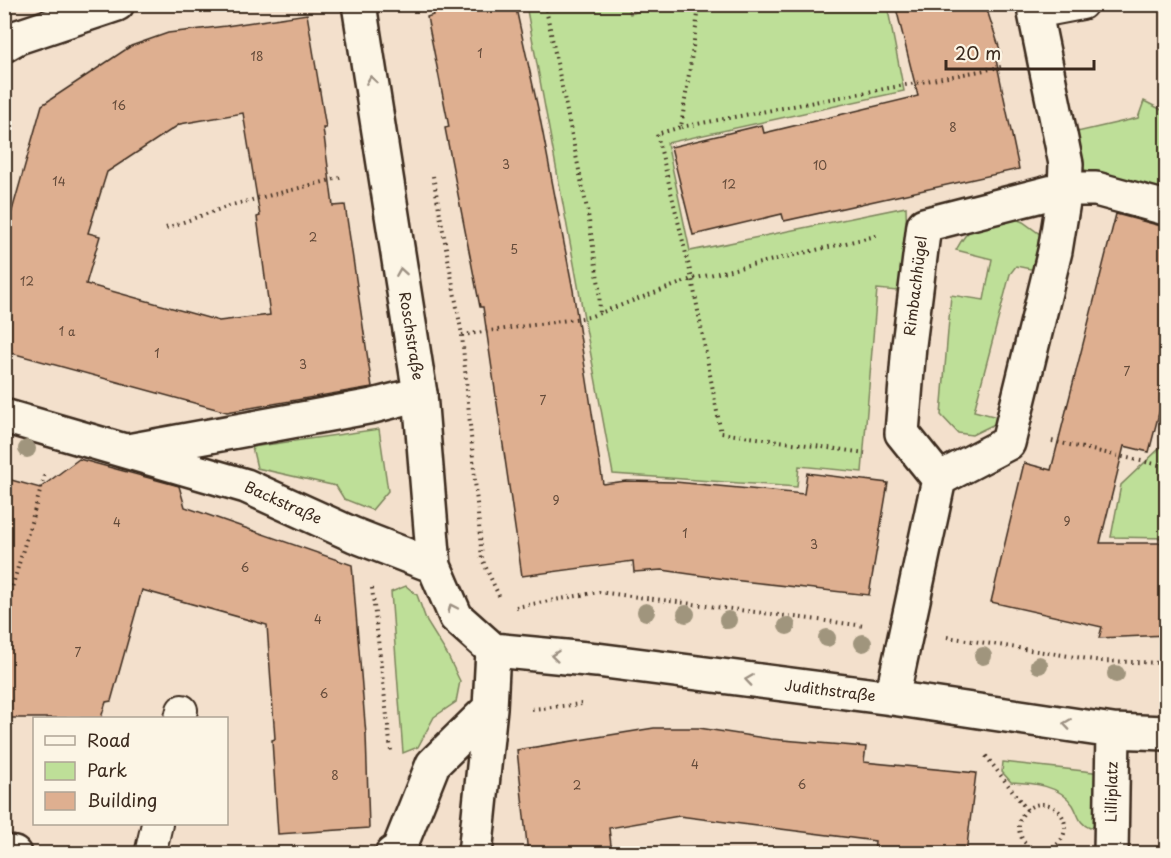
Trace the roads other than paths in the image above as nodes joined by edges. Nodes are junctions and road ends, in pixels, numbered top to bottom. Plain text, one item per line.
1 (117, 4) edge
2 (359, 4) edge
3 (1082, 4) edge
4 (1034, 9) edge
5 (4, 45) edge
6 (1065, 189) junction
7 (1167, 208) edge
8 (420, 394) junction
9 (4, 416) edge
10 (128, 451) junction
11 (932, 469) junction
12 (434, 566) junction
13 (493, 650) junction
14 (892, 698) junction
15 (489, 710) junction
16 (1113, 731) junction
17 (1167, 733) edge
18 (157, 825) edge
19 (4, 852) edge
20 (14, 854) edge
21 (150, 854) edge
22 (392, 854) edge
23 (475, 854) edge
24 (1111, 854) edge

1 - 5 street
8 -> 2 street, Roschstraße
3 - 4 lane
4 - 6 street
6 - 7 street, Rimbachhügel
6 - 11 street
6 - 11 street, Rimbachhügel
8 - 10 street, Backstraße
8 - 12 street, Roschstraße
9 - 10 street, Backstraße
10 - 12 street, Backstraße
11 - 14 street
13 -> 12 street, Roschstraße
14 -> 13 street, Judithstraße
13 - 15 street
16 -> 14 street, Judithstraße
15 - 22 street
15 - 23 street
16 - 17 street, Judithstraße
16 - 24 street, Lilliplatz
18 - 21 lane
19 - 20 street

